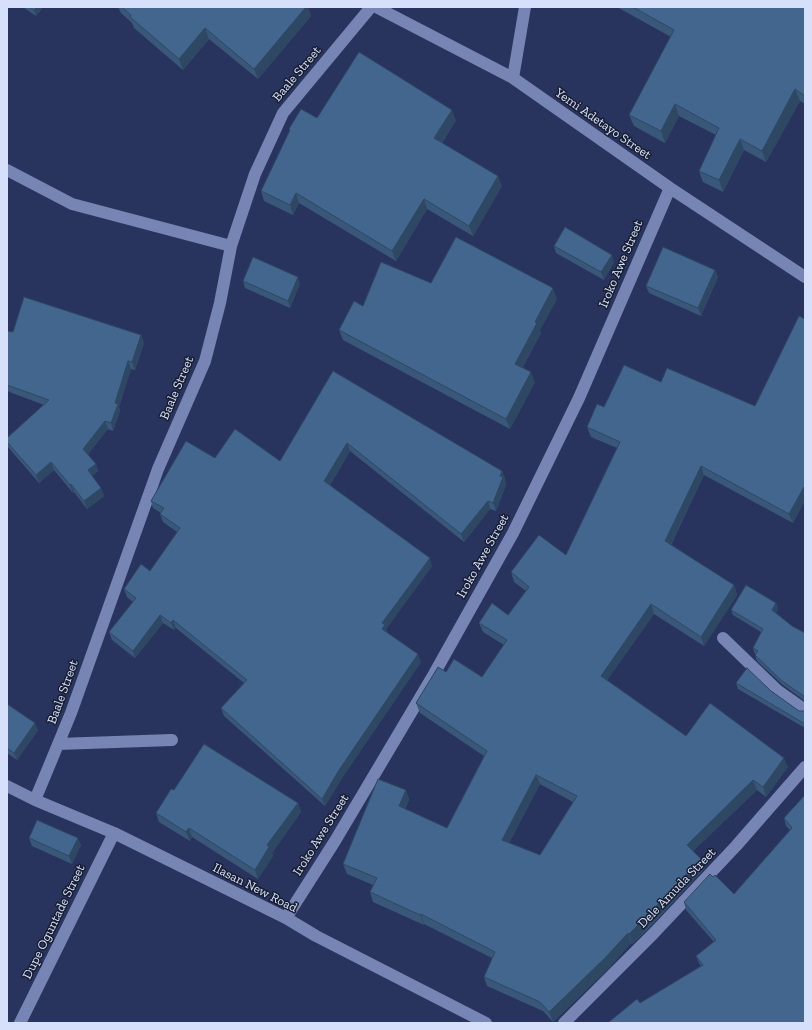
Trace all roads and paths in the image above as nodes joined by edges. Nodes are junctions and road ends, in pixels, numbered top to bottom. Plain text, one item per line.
1 (371, 7) edge
2 (376, 7) edge
3 (525, 7) edge
4 (513, 78) junction
5 (7, 170) edge
6 (670, 188) junction
7 (231, 246) junction
8 (805, 277) edge
9 (723, 638) dead end
10 (805, 710) edge
11 (172, 740) dead end
12 (58, 744) junction
13 (805, 767) edge
14 (7, 786) edge
15 (35, 800) junction
16 (114, 832) junction
17 (286, 918) junction
18 (462, 1017) edge
19 (20, 1023) edge
20 (486, 1023) edge
21 (564, 1023) edge

1 - 7 street, Baale Street
2 - 4 street, Yemi Adetayo Street
3 - 4 street
4 - 6 street, Yemi Adetayo Street
5 - 7 street
6 - 8 street, Yemi Adetayo Street
6 - 17 street, Iroko Awe Street
7 - 12 street, Baale Street
9 - 10 street
11 - 12 street
12 - 15 street, Baale Street
13 - 21 street, Dele Amuda Street
14 - 15 street, Ilasan New Road
15 - 16 street, Ilasan New Road
16 - 17 street, Ilasan New Road
16 - 19 street, Dupe Oguntade Street
17 - 18 street, Ilasan New Road
18 - 20 street, Ilasan New Road

